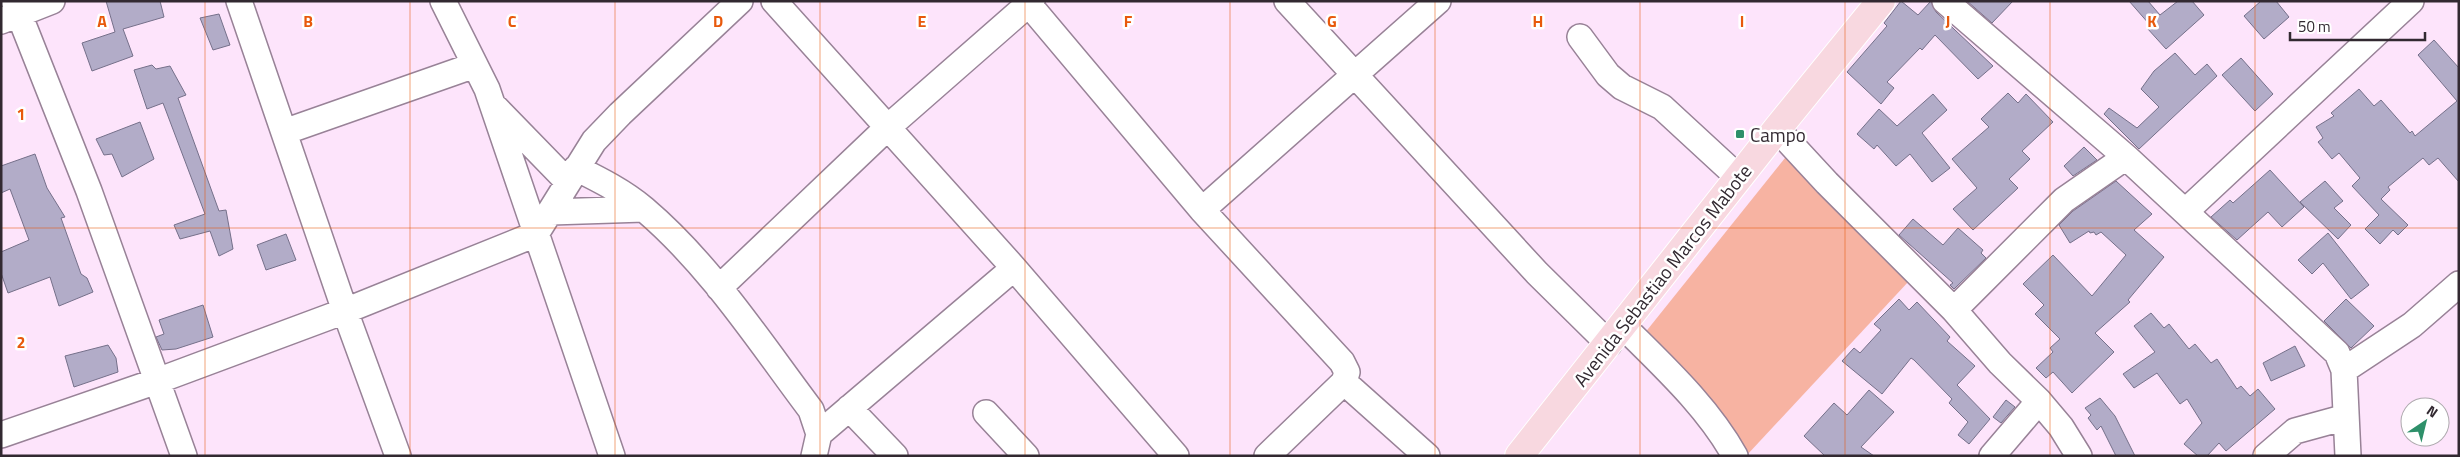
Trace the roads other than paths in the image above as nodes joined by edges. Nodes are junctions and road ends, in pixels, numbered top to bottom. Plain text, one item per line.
1 (52, 1) edge
2 (239, 1) edge
3 (443, 1) edge
4 (740, 1) edge
5 (774, 1) edge
6 (1287, 1) edge
7 (1438, 1) edge
8 (1881, 1) edge
9 (1945, 1) edge
10 (2412, 1) edge
11 (1029, 2) edge
12 (11, 12) edge
13 (1580, 37) dead end
14 (475, 65) junction
15 (1353, 76) junction
16 (492, 104) junction
17 (887, 128) junction
18 (1777, 129) junction
19 (284, 132) junction
20 (2126, 157) junction
21 (572, 175) junction
22 (1739, 178) junction
23 (644, 209) junction
24 (1202, 210) junction
25 (2186, 211) junction
26 (551, 212) junction
27 (536, 234) junction
28 (1014, 268) junction
29 (2459, 284) edge
30 (720, 288) junction
31 (1954, 310) junction
32 (345, 312) junction
33 (1616, 335) junction
34 (2344, 370) junction
35 (157, 381) junction
36 (1344, 382) junction
37 (2039, 401) junction
38 (849, 408) junction
39 (986, 413) dead end
40 (2346, 417) junction
41 (1, 435) edge
42 (816, 445) edge
43 (184, 456) edge
44 (398, 456) edge
45 (612, 456) edge
46 (895, 456) edge
47 (1026, 456) edge
48 (1176, 456) edge
49 (1267, 456) edge
50 (1427, 456) edge
51 (1519, 456) edge
52 (1735, 456) edge
53 (1992, 456) edge
54 (2079, 456) edge
55 (2266, 456) edge
56 (2348, 456) edge

1 - 12 street
2 - 19 street
3 - 14 street
4 - 21 street
5 - 17 street
6 - 15 street
7 - 15 street
8 - 18 main road, Avenida Sebastiao Marcos Mabote
9 - 20 street
10 - 25 street
11 - 17 street
11 - 24 street
12 - 35 street
13 - 22 street
14 - 16 street
14 - 19 street
15 - 24 street
15 - 33 street
16 - 21 street
16 - 27 street
17 - 28 street
17 - 30 street
18 - 22 main road, Avenida Sebastiao Marcos Mabote
18 - 31 street
19 - 32 street
20 - 25 street
20 - 31 street
21 - 23 street
21 - 26 street
22 - 33 main road, Avenida Sebastiao Marcos Mabote
23 - 26 street
23 - 30 street
24 - 36 street
25 - 34 street
26 - 27 street
27 - 32 street
27 - 45 street
28 - 38 street
28 - 48 street
29 - 34 street
30 - 42 street
31 - 37 street
32 - 35 street
32 - 44 street
33 - 51 main road, Avenida Sebastiao Marcos Mabote
33 - 52 street
34 - 40 street
35 - 41 street
35 - 43 street
36 - 49 street
36 - 50 street
37 - 53 street
37 - 54 street
38 - 42 street
38 - 46 street
39 - 47 street
40 - 55 street
40 - 56 street

